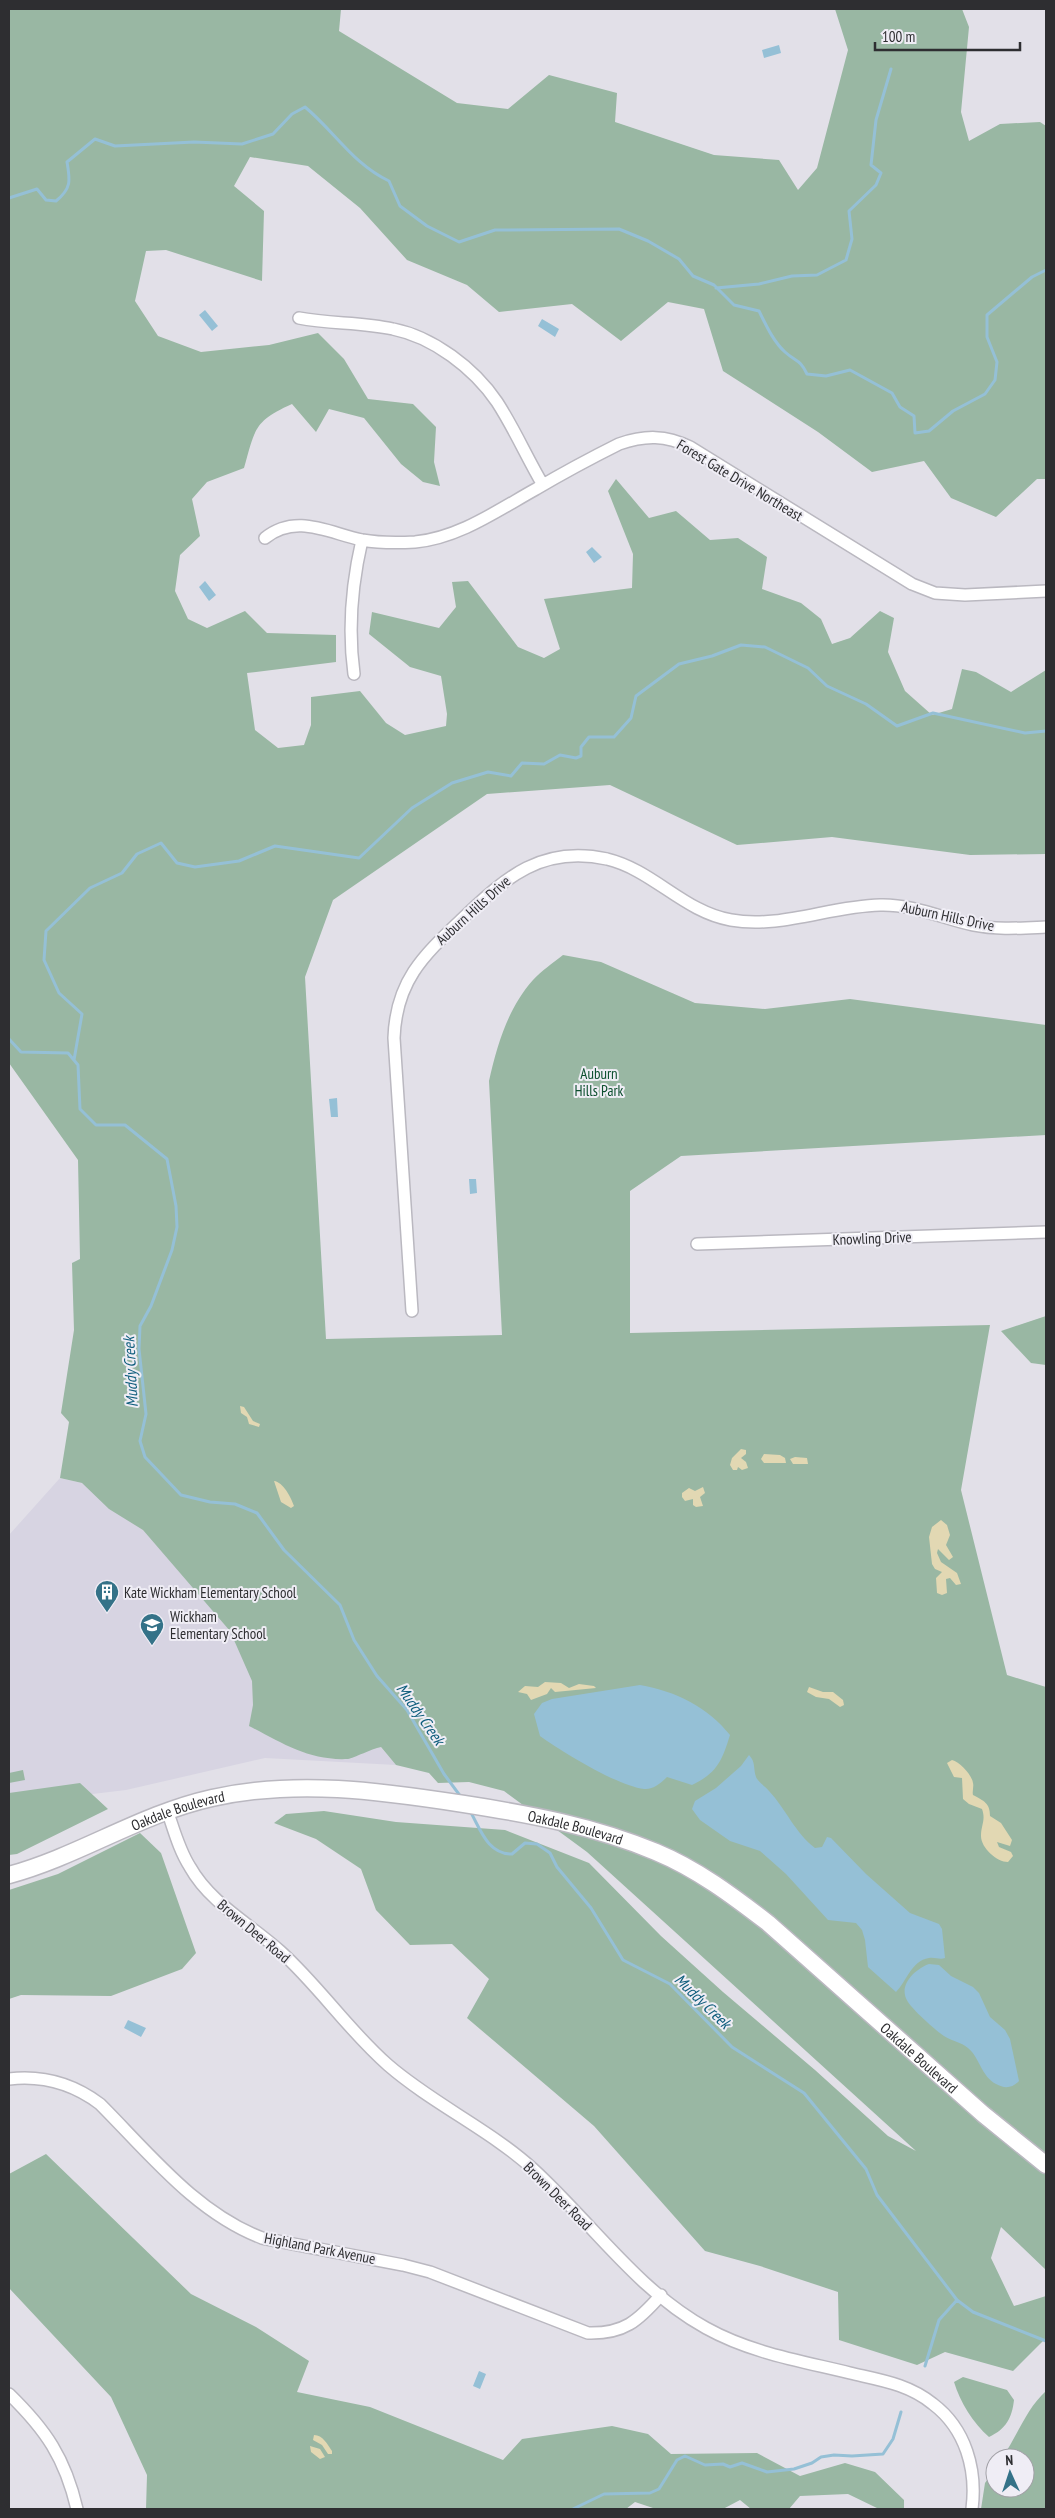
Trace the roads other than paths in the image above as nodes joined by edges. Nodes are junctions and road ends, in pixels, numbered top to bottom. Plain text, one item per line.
1 (299, 318) dead end
2 (543, 485) junction
3 (265, 538) dead end
4 (362, 540) junction
5 (1046, 591) edge
6 (354, 674) dead end
7 (1046, 927) edge
8 (1046, 1232) edge
9 (698, 1244) dead end
10 (412, 1310) dead end
11 (167, 1810) junction
12 (9, 1876) edge
13 (9, 2079) edge
14 (1046, 2165) edge
15 (661, 2295) junction
16 (9, 2394) edge
17 (77, 2509) edge
18 (972, 2509) edge

1 - 2 street
2 - 4 street, Forest Gate Drive Northeast
2 - 5 street, Forest Gate Drive Northeast
3 - 4 street, Forest Gate Drive Northeast
4 - 6 street
7 - 10 street, Auburn Hills Drive
8 - 9 street, Knowling Drive
11 - 12 main road, Oakdale Boulevard
11 - 14 main road, Oakdale Boulevard
11 - 15 street, Brown Deer Road
13 - 15 street, Highland Park Avenue
15 - 18 street, Brown Deer Road
16 - 17 street

